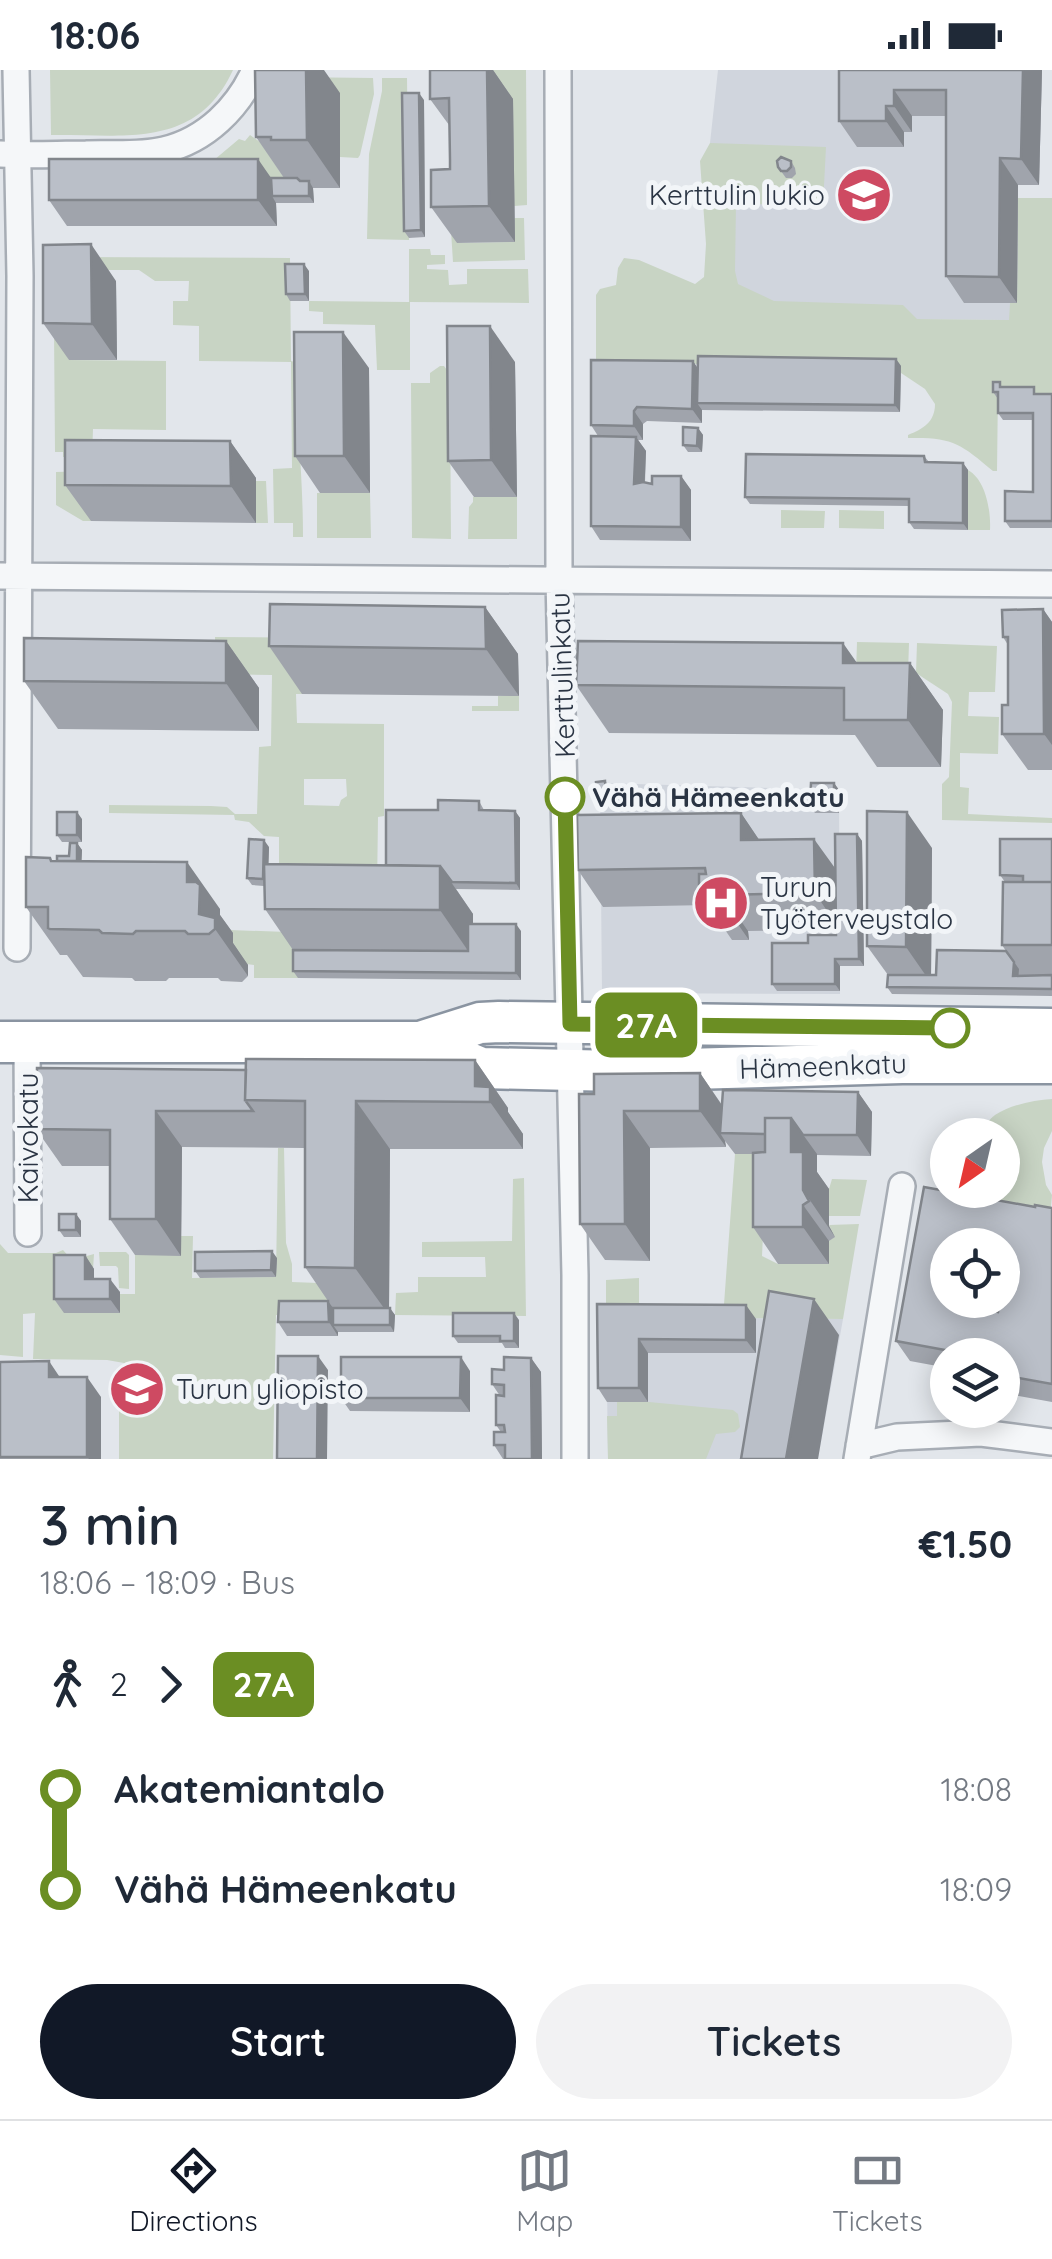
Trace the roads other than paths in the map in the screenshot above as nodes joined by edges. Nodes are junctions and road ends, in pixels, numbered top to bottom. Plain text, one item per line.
1 (16, 70) edge
2 (254, 70) edge
3 (558, 70) edge
4 (9, 155) edge
5 (10, 576) edge
6 (559, 580) junction
7 (1052, 584) edge
8 (17, 948) dead end
9 (570, 1024) junction
10 (1052, 1029) edge
11 (13, 1042) edge
12 (420, 1042) junction
13 (1052, 1062) edge
14 (570, 1070) junction
15 (902, 1186) dead end
16 (28, 1234) dead end
17 (1052, 1442) edge
18 (858, 1453) edge
19 (575, 1459) edge

1 - 4 street
2 - 4 street
3 - 6 street, Kerttulinkatu
4 - 5 street
5 - 6 street
5 - 8 street
6 - 7 street
6 - 9 street, Kerttulinkatu
9 - 10 highway, Hämeenkatu
9 - 12 highway, Hämeenkatu
9 - 14 street, Kerttulinkatu
11 - 12 highway, Hämeenkatu
11 - 16 street, Kaivokatu
12 - 14 highway, Hämeenkatu
13 - 14 highway, Hämeenkatu
14 - 19 street, Kerttulinkatu
15 - 18 street
17 - 18 street

